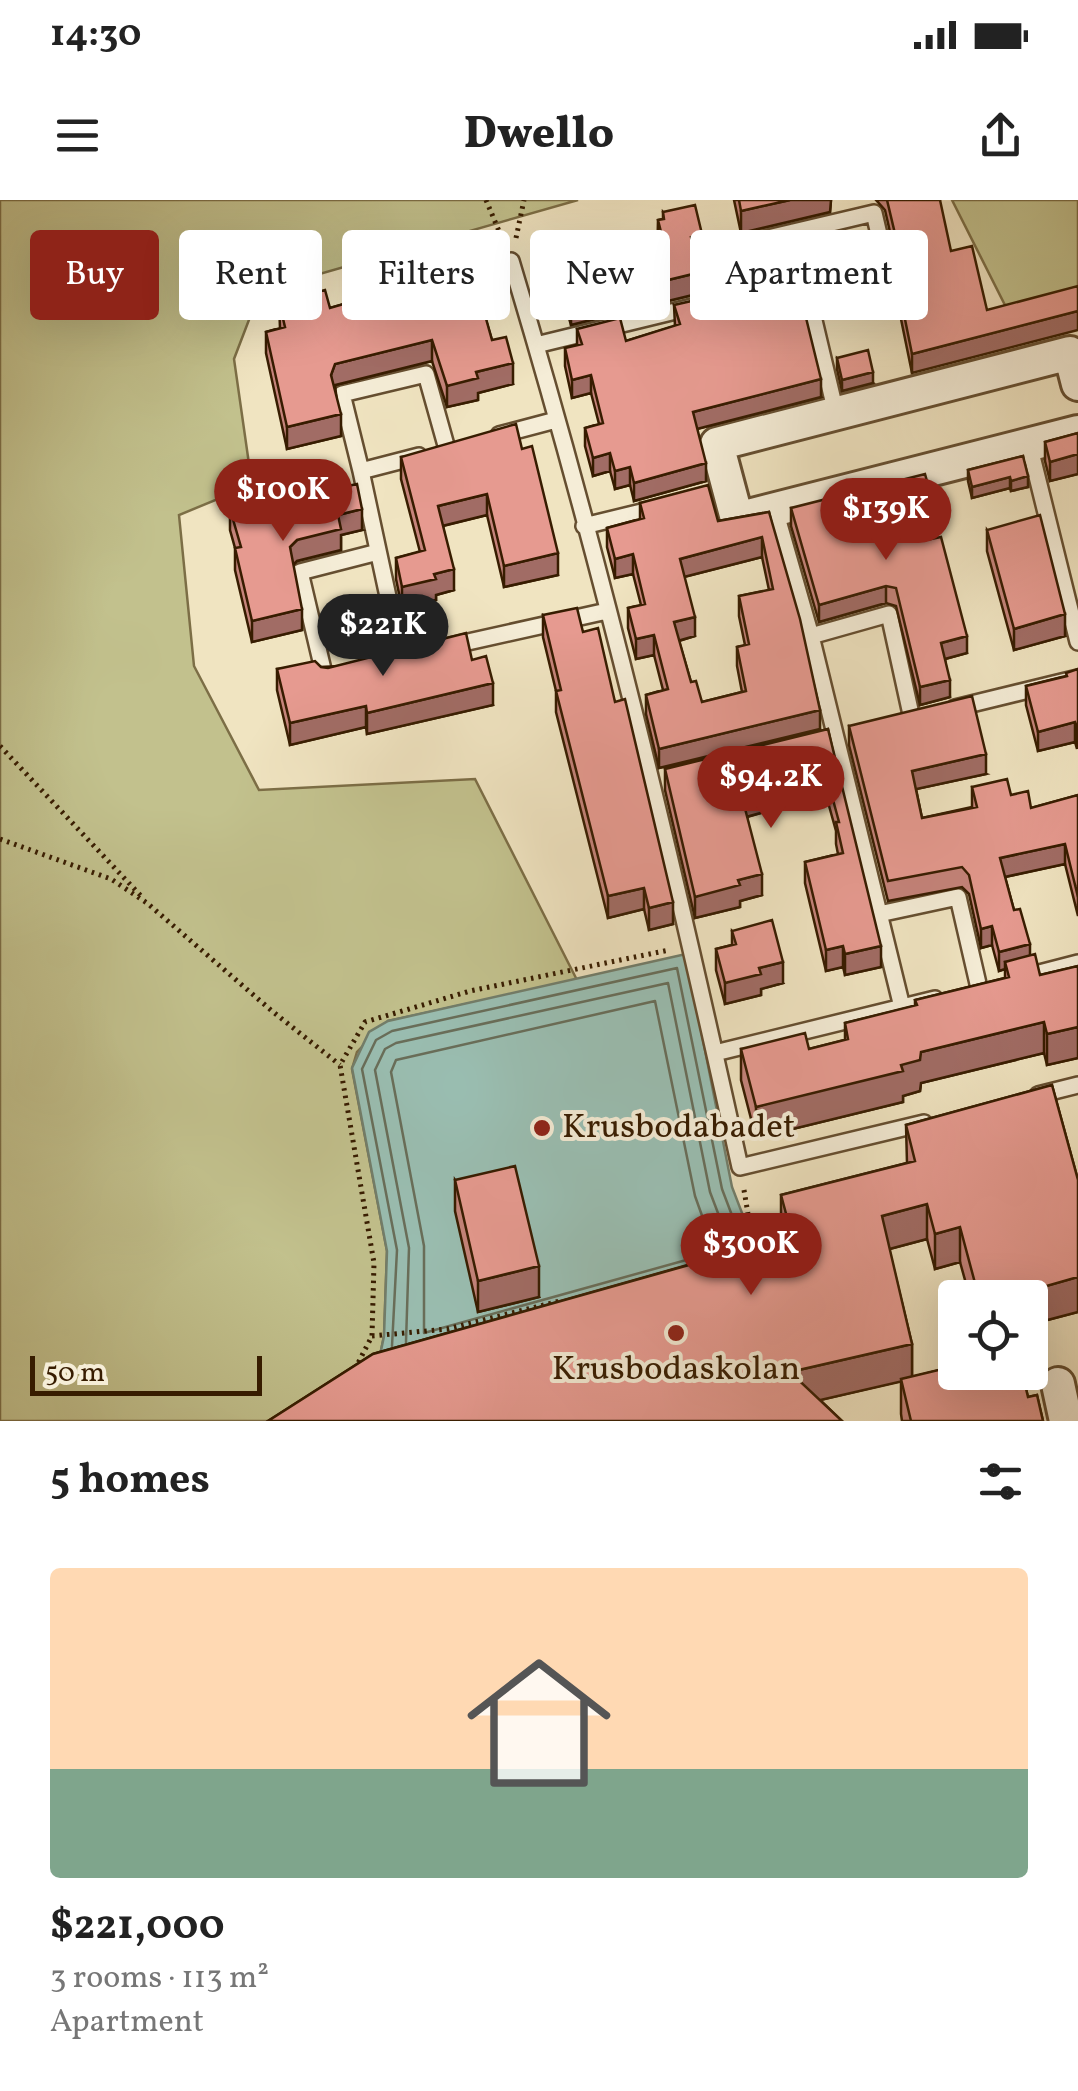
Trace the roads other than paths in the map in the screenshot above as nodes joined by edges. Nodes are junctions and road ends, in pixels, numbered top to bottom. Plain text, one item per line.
1 (803, 230) edge
2 (878, 230) edge
3 (510, 261) road end
4 (690, 308) edge
5 (814, 320) edge
6 (536, 345) junction
7 (1078, 384) edge
8 (836, 414) junction
9 (556, 420) junction
10 (1078, 432) edge
11 (484, 440) edge
12 (465, 444) edge
13 (1029, 444) junction
14 (447, 449) junction
15 (361, 471) junction
16 (681, 502) edge
17 (775, 510) junction
18 (584, 526) junction
19 (378, 552) junction
20 (1078, 566) edge
21 (1060, 570) junction
22 (607, 611) junction
23 (811, 636) junction
24 (1078, 642) edge
25 (401, 657) junction
26 (382, 662) edge
27 (344, 672) edge
28 (1078, 678) edge
29 (912, 719) junction
30 (893, 724) edge
31 (855, 733) edge
32 (836, 737) junction
33 (818, 742) edge
34 (668, 778) edge
35 (650, 782) junction
36 (879, 914) junction
37 (1078, 964) edge
38 (979, 988) junction
39 (902, 1008) junction
40 (715, 1053) junction
41 (1078, 1085) edge
42 (1022, 1099) edge
43 (947, 1117) edge
44 (1058, 1384) dead end
45 (1066, 1421) edge

1 - 2 lane
3 - 6 lane
4 - 6 lane
5 - 8 lane
6 - 9 lane
7 - 8 street
8 - 17 street
9 - 11 lane
9 - 18 lane
10 - 13 street
12 - 14 lane
13 - 17 street
13 - 21 lane
14 - 15 lane
14 - 15 lane
15 - 19 lane
16 - 18 lane
17 - 23 lane
18 - 22 lane
19 - 25 lane
19 - 27 lane
20 - 21 lane
21 - 24 lane
22 - 25 lane
22 - 35 lane
23 - 29 lane
23 - 32 lane
25 - 26 lane
28 - 29 lane
29 - 30 lane
31 - 32 lane
32 - 33 lane
32 - 36 lane
34 - 35 lane
35 - 40 lane
36 - 38 lane
36 - 39 lane
37 - 38 lane
38 - 39 lane
39 - 40 lane
40 - 43 lane
41 - 42 lane
44 - 45 street

